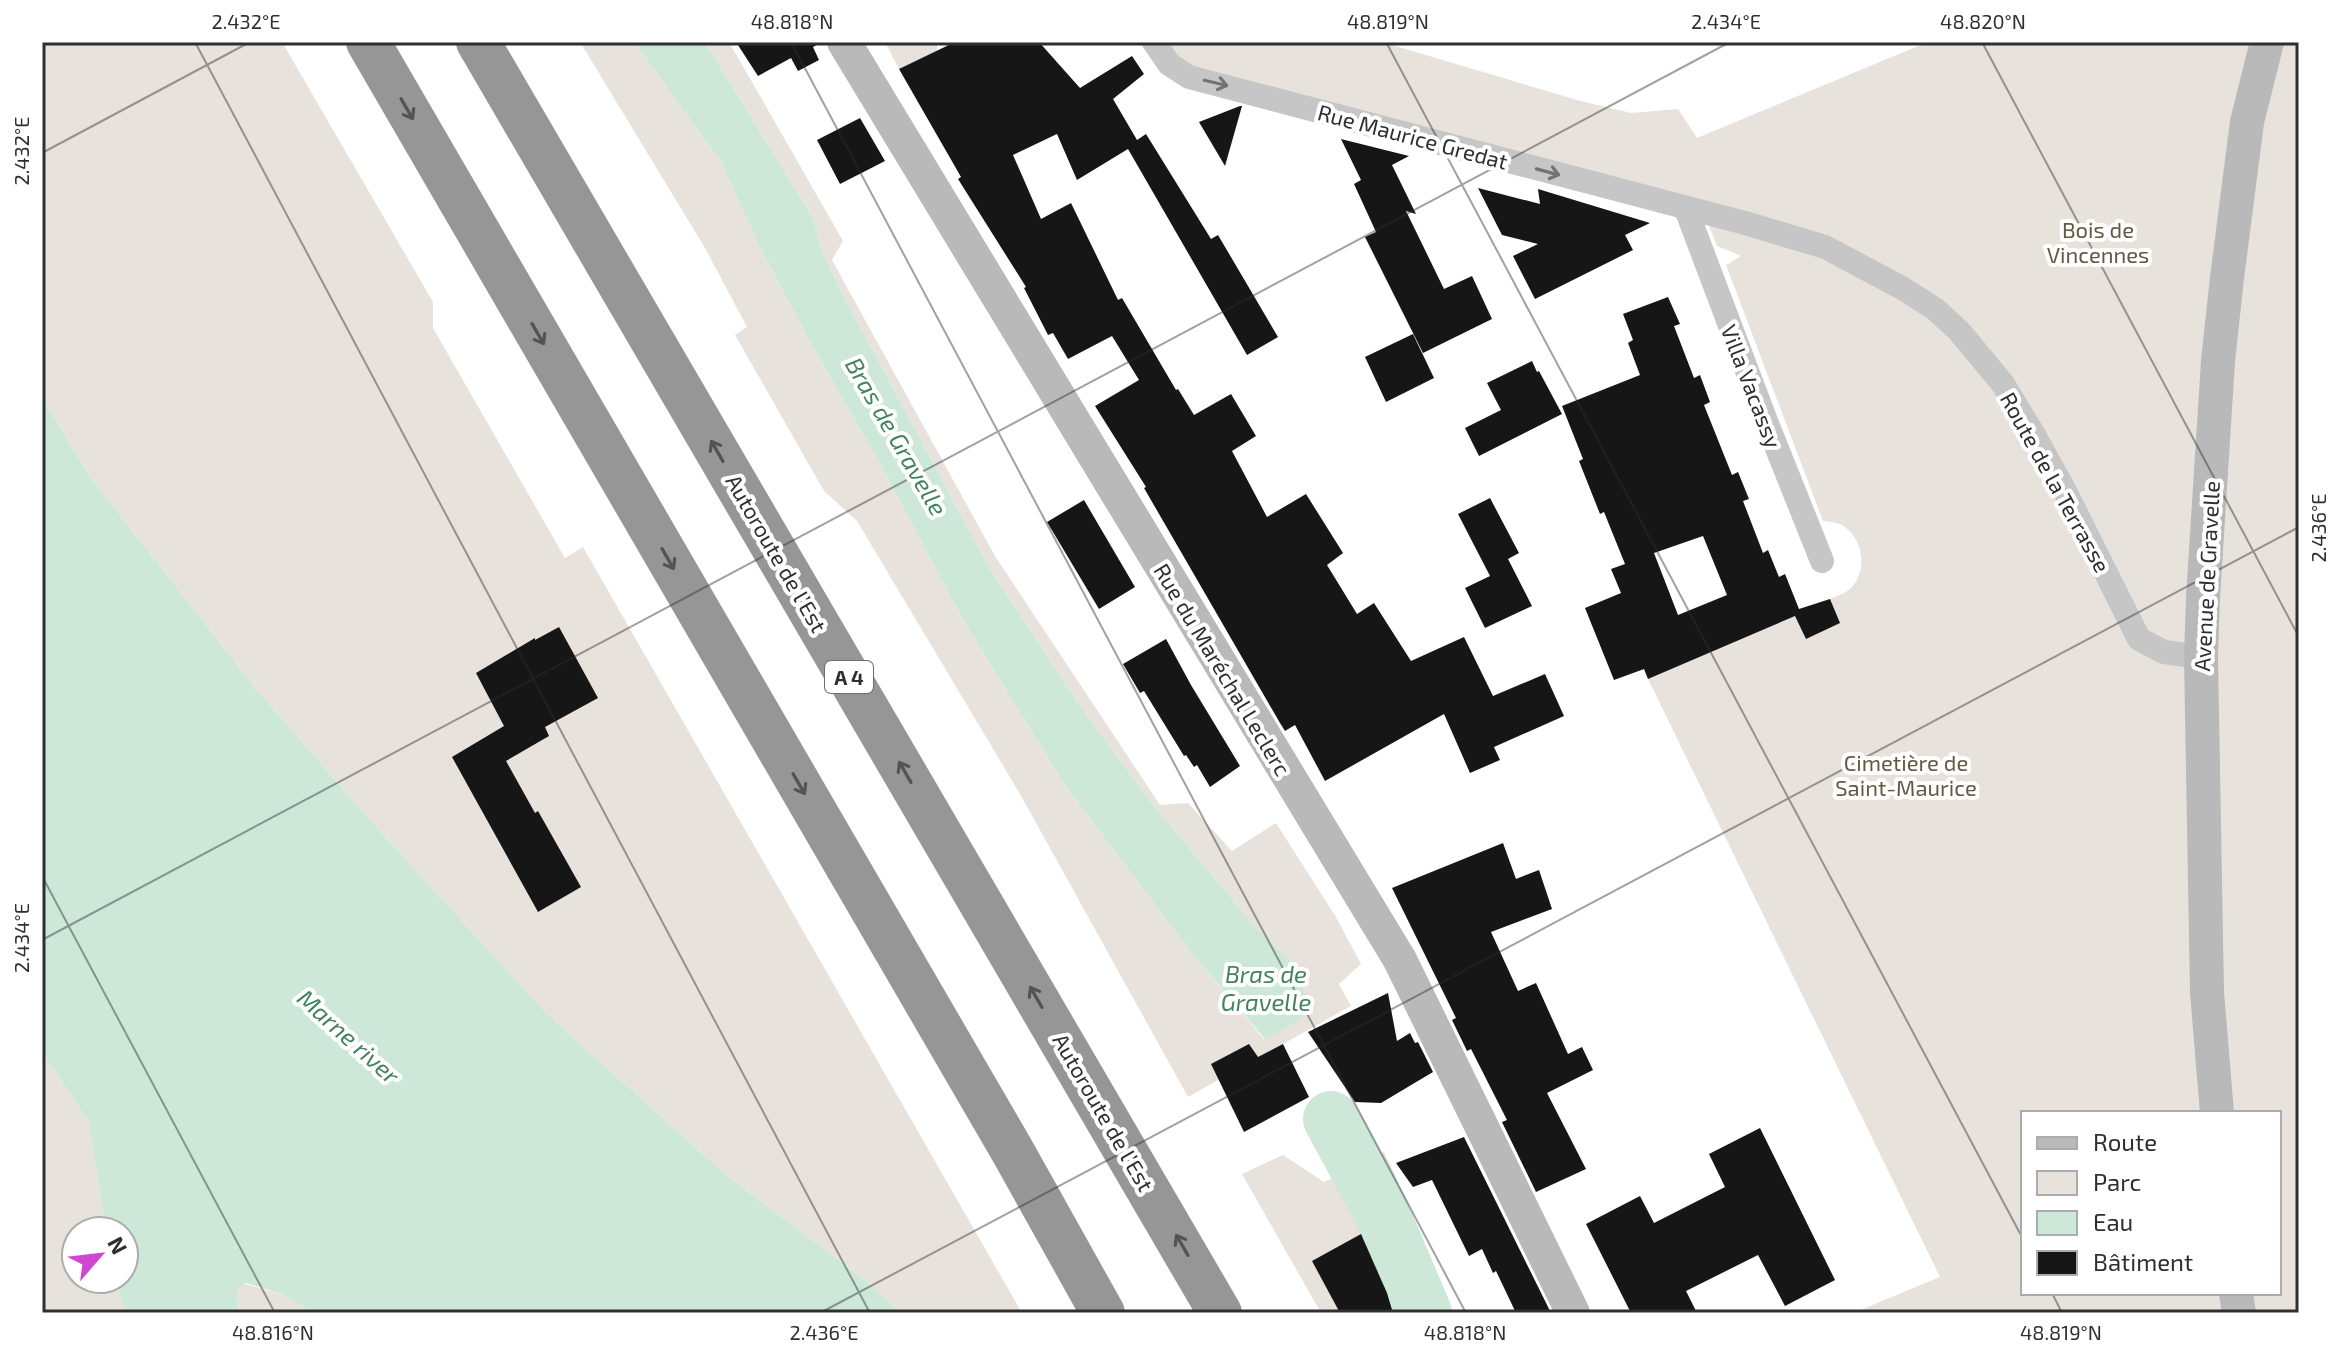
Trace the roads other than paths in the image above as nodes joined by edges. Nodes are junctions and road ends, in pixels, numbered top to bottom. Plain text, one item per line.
1 (368, 42) edge
2 (478, 42) edge
3 (844, 42) edge
4 (1154, 42) edge
5 (2267, 42) edge
6 (1686, 209) junction
7 (1822, 561) dead end
8 (2201, 657) junction
9 (2217, 1111) edge
10 (1103, 1313) edge
11 (1220, 1313) edge
12 (1573, 1313) edge

1 -> 10 highway
11 -> 2 highway, Autoroute de l’Est / A 4
3 - 12 street, Rue du Maréchal Leclerc
4 -> 6 street, Rue Maurice Gredat
5 - 8 street, Avenue de Gravelle
6 - 7 street, Villa Vacassy
6 - 8 street, Route de la Terrasse
8 - 9 street, Avenue de Gravelle

